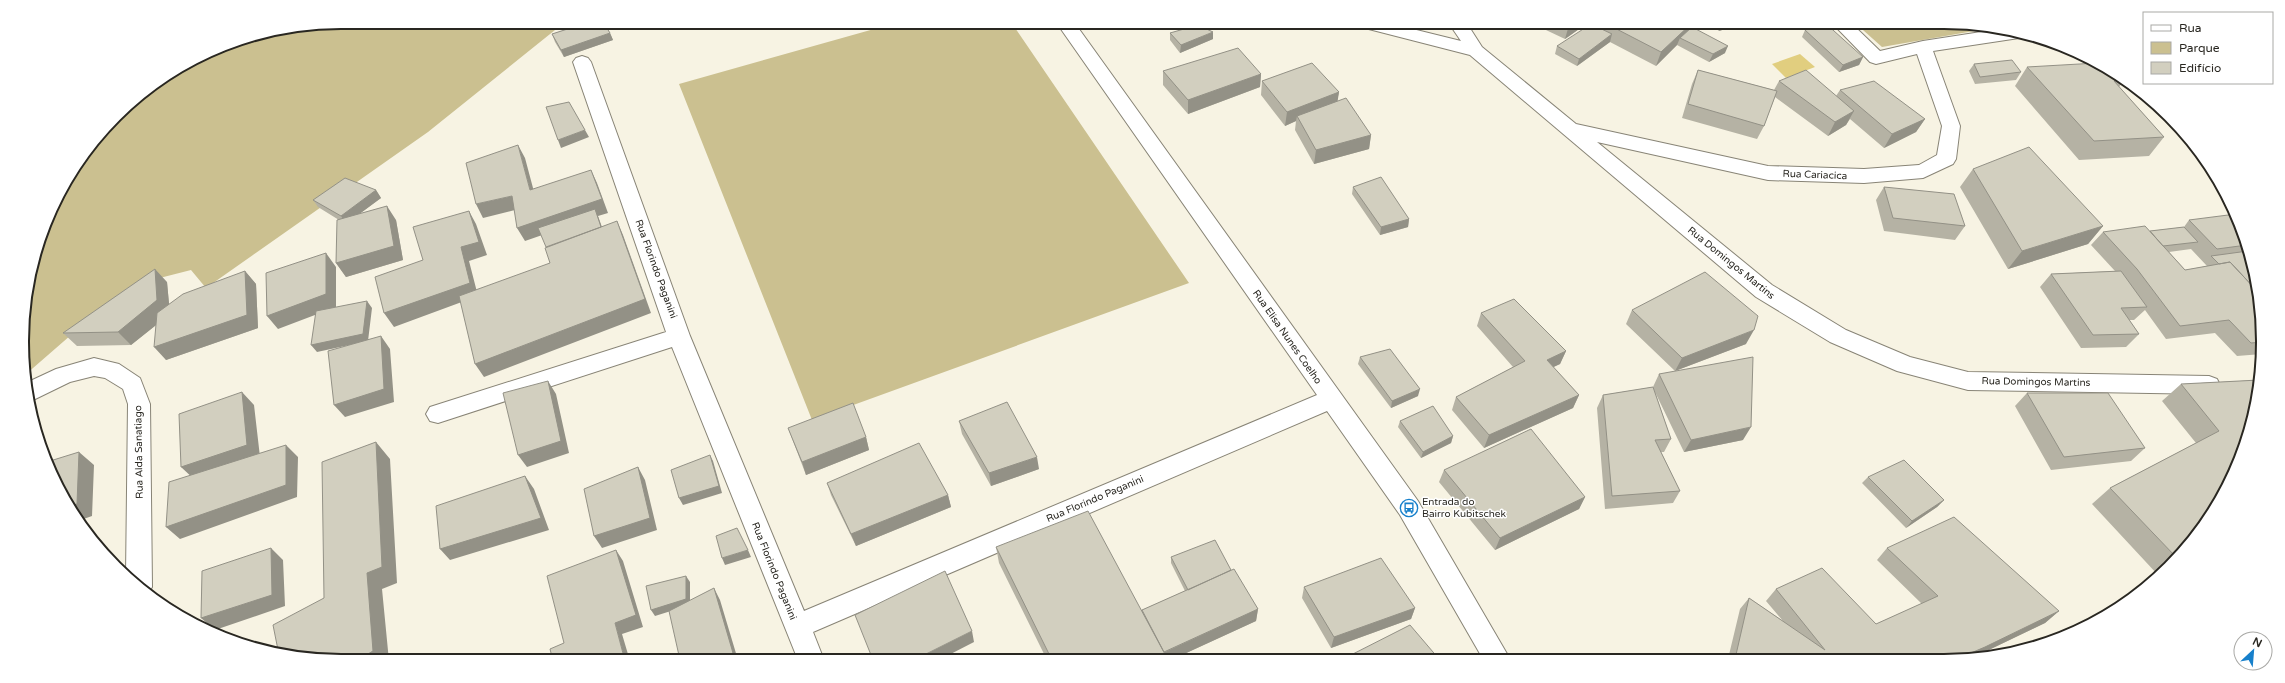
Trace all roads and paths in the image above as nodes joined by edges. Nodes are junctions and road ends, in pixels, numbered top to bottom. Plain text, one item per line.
1 (1070, 29) edge
2 (1391, 29) edge
3 (1462, 29) edge
4 (1847, 29) edge
5 (2002, 35) edge
6 (1922, 47) junction
7 (1476, 50) junction
8 (582, 62) dead end
9 (1570, 129) junction
10 (679, 336) junction
11 (2227, 386) edge
12 (33, 390) edge
13 (1331, 399) junction
14 (438, 414) dead end
15 (139, 579) edge
16 (797, 626) junction
17 (809, 654) edge
18 (1494, 654) edge

1 - 13 street, Rua Elisa Nunes Coelho
2 - 7 street
3 - 7 street, Rua Domingos Martins
4 - 6 street
5 - 6 street
6 - 9 street, Rua Cariacica
7 - 9 street, Rua Domingos Martins
8 - 10 street, Rua Florindo Paganini
9 - 11 street, Rua Domingos Martins
10 - 14 street
10 - 16 street, Rua Florindo Paganini
12 - 15 street, Rua Alda Sanatiago
13 - 16 street, Rua Florindo Paganini
13 - 18 street, Rua Elisa Nunes Coelho
16 - 17 street

